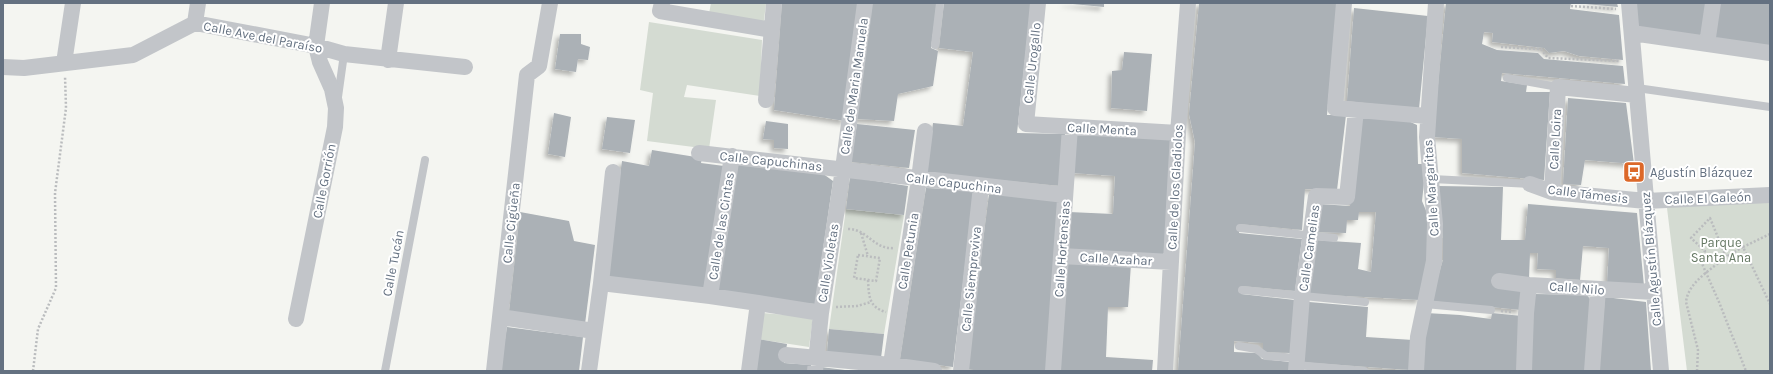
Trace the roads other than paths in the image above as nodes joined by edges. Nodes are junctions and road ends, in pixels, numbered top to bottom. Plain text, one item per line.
1 (73, 3) edge
2 (198, 3) edge
3 (322, 3) edge
4 (396, 3) edge
5 (550, 3) edge
6 (662, 3) edge
7 (774, 3) edge
8 (865, 3) edge
9 (940, 3) edge
10 (1038, 3) edge
11 (1188, 3) edge
12 (1344, 3) edge
13 (1436, 3) edge
14 (1713, 3) edge
15 (1629, 6) edge
16 (194, 23) junction
17 (772, 30) junction
18 (1632, 33) junction
19 (1707, 44) junction
20 (935, 45) dead end
21 (316, 46) junction
22 (1770, 53) edge
23 (344, 54) junction
24 (388, 60) junction
25 (64, 63) junction
26 (3, 67) edge
27 (465, 67) dead end
28 (1508, 78) dead end
29 (1558, 86) junction
30 (1637, 91) junction
31 (766, 100) dead end
32 (1770, 107) edge
33 (336, 108) junction
34 (1356, 110) junction
35 (1427, 116) junction
36 (1026, 124) joint
37 (1070, 127) junction
38 (925, 130) dead end
39 (1178, 133) junction
40 (699, 153) dead end
41 (732, 156) junction
42 (425, 160) dead end
43 (843, 169) junction
44 (613, 172) dead end
45 (919, 179) junction
46 (1432, 179) junction
47 (1530, 184) joint
48 (981, 186) junction
49 (1552, 192) junction
50 (1065, 195) junction
51 (1770, 195) edge
52 (1646, 201) junction
53 (1240, 228) dead end
54 (1311, 236) junction
55 (1334, 238) dead end
56 (1061, 256) junction
57 (1171, 262) junction
58 (1499, 281) dead end
59 (601, 283) junction
60 (1529, 285) junction
61 (1598, 289) junction
62 (1242, 290) dead end
63 (1654, 292) junction
64 (710, 296) junction
65 (1302, 296) junction
66 (1365, 302) dead end
67 (758, 303) junction
68 (1425, 304) junction
69 (827, 310) junction
70 (1491, 310) road end
71 (501, 317) junction
72 (296, 319) dead end
73 (594, 331) junction
74 (1239, 346) dead end
75 (786, 355) dead end
76 (816, 365) edge
77 (1296, 365) edge
78 (890, 368) edge
79 (385, 371) edge
80 (494, 371) edge
81 (588, 371) edge
82 (749, 371) edge
83 (934, 371) edge
84 (961, 371) edge
85 (1053, 371) edge
86 (1165, 371) edge
87 (1364, 371) edge
88 (1416, 371) edge
89 (1524, 371) edge
90 (1592, 371) edge
91 (1661, 371) edge

1 - 25 street
2 - 16 street
3 - 21 street
4 - 24 street
5 - 71 street, Calle Cigüeña
6 - 17 street
7 - 17 street
8 - 43 street, Calle de Maria Manuela
9 - 20 lane
10 - 36 street, Calle Urogallo
11 - 39 street, Calle de los Gladiolos
12 - 34 street
13 - 35 street, Calle Margaritas
14 - 19 street
15 - 18 street, Calle Agustín Blázquez
16 - 21 street, Calle Ave del Paraíso
16 - 25 street, Calle Ave del Paraíso
17 - 31 street
18 - 19 street
18 - 30 street, Calle Agustín Blázquez
19 - 22 street
21 - 23 street, Calle Ave del Paraíso
21 - 33 street, Calle Gorrión
23 - 24 street, Calle Ave del Paraíso
23 - 33 lane
24 - 27 street, Calle Ave del Paraíso
25 - 26 street, Calle Ave del Paraíso
28 - 29 lane
29 - 30 street
29 - 49 street, Calle Loira
30 - 32 lane
30 - 52 street, Calle Agustín Blázquez
33 - 72 street, Calle Gorrión
34 - 35 street
34 - 54 street, Calle Camelias
35 - 46 street, Calle Margaritas
36 - 37 street, Calle Menta
37 - 39 street, Calle Menta
37 - 50 street, Calle Hortensias
38 - 45 street, Calle Petunia
39 - 57 street, Calle de los Gladiolos
40 - 41 street, Calle Capuchinas
41 - 43 street, Calle Capuchinas
41 - 64 street, Calle de las Cintas
42 - 79 lane, Calle Tucán
43 - 45 street, Calle Capuchina
43 - 69 street, Calle Violetas
44 - 59 street
45 - 48 street, Calle Capuchina
45 - 78 street, Calle Petunia
46 - 47 lane
46 - 68 street, Calle Margaritas
47 - 49 street, Calle Támesis
48 - 50 street, Calle Capuchina
48 - 84 street, Calle Siempreviva
49 - 52 street, Calle Támesis
50 - 56 street, Calle Hortensias
51 - 52 street, Calle El Galeón
52 - 63 street, Calle Agustín Blázquez
53 - 54 lane
54 - 55 lane
54 - 65 street, Calle Camelias
56 - 57 street, Calle Azahar
56 - 85 street, Calle Hortensias
57 - 86 street, Calle de los Gladiolos
58 - 60 street, Calle Nilo
59 - 64 street
59 - 73 street
60 - 61 street, Calle Nilo
60 - 89 street
61 - 63 street, Calle Nilo
61 - 90 street
62 - 65 lane
63 - 91 street, Calle Agustín Blázquez
64 - 67 street
65 - 66 lane
65 - 77 street, Calle Camelias
67 - 69 street
67 - 82 street
68 - 70 lane
68 - 88 street, Calle Margaritas
69 - 76 street, Calle Violetas
71 - 73 street
71 - 80 street, Calle Cigüeña
73 - 81 street
74 - 77 lane
75 - 76 street
76 - 78 street
77 - 87 lane
78 - 83 street

